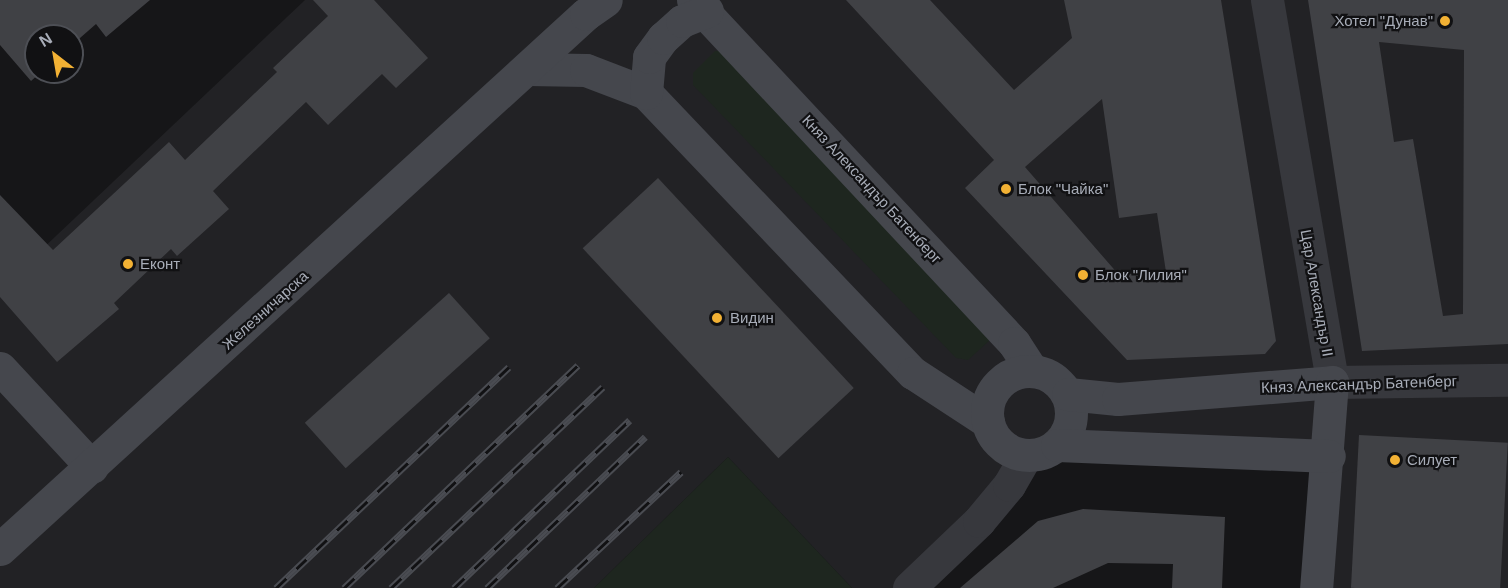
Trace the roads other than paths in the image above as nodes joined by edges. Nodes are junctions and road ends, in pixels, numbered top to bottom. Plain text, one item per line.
1 (606, 0) edge
2 (1267, 0) edge
3 (700, 5) edge
4 (528, 69) junction
5 (646, 93) junction
6 (0, 368) edge
7 (1032, 371) junction
8 (1508, 380) edge
9 (1332, 382) junction
10 (1068, 394) junction
11 (988, 422) junction
12 (1057, 445) junction
13 (1026, 455) junction
14 (1329, 456) junction
15 (92, 467) junction
16 (0, 549) edge
17 (909, 588) edge
18 (1316, 588) edge

1 - 4 street
2 - 9 street, Цар Александър II
3 - 5 street, Княз Александър Батенберг
3 - 7 street, Княз Александър Батенберг
4 - 5 street
4 - 15 street, Железничарска
5 - 11 street
6 - 15 street
7 - 10 street
7 - 11 street
8 - 9 street, Княз Александър Батенберг
9 - 10 street, Княз Александър Батенберг
9 - 14 street, Цар Александър II
10 - 12 street
11 - 13 street
12 - 13 street
12 - 14 street
13 - 17 street
14 - 18 street, Цар Александър II
15 - 16 street, Железничарска

